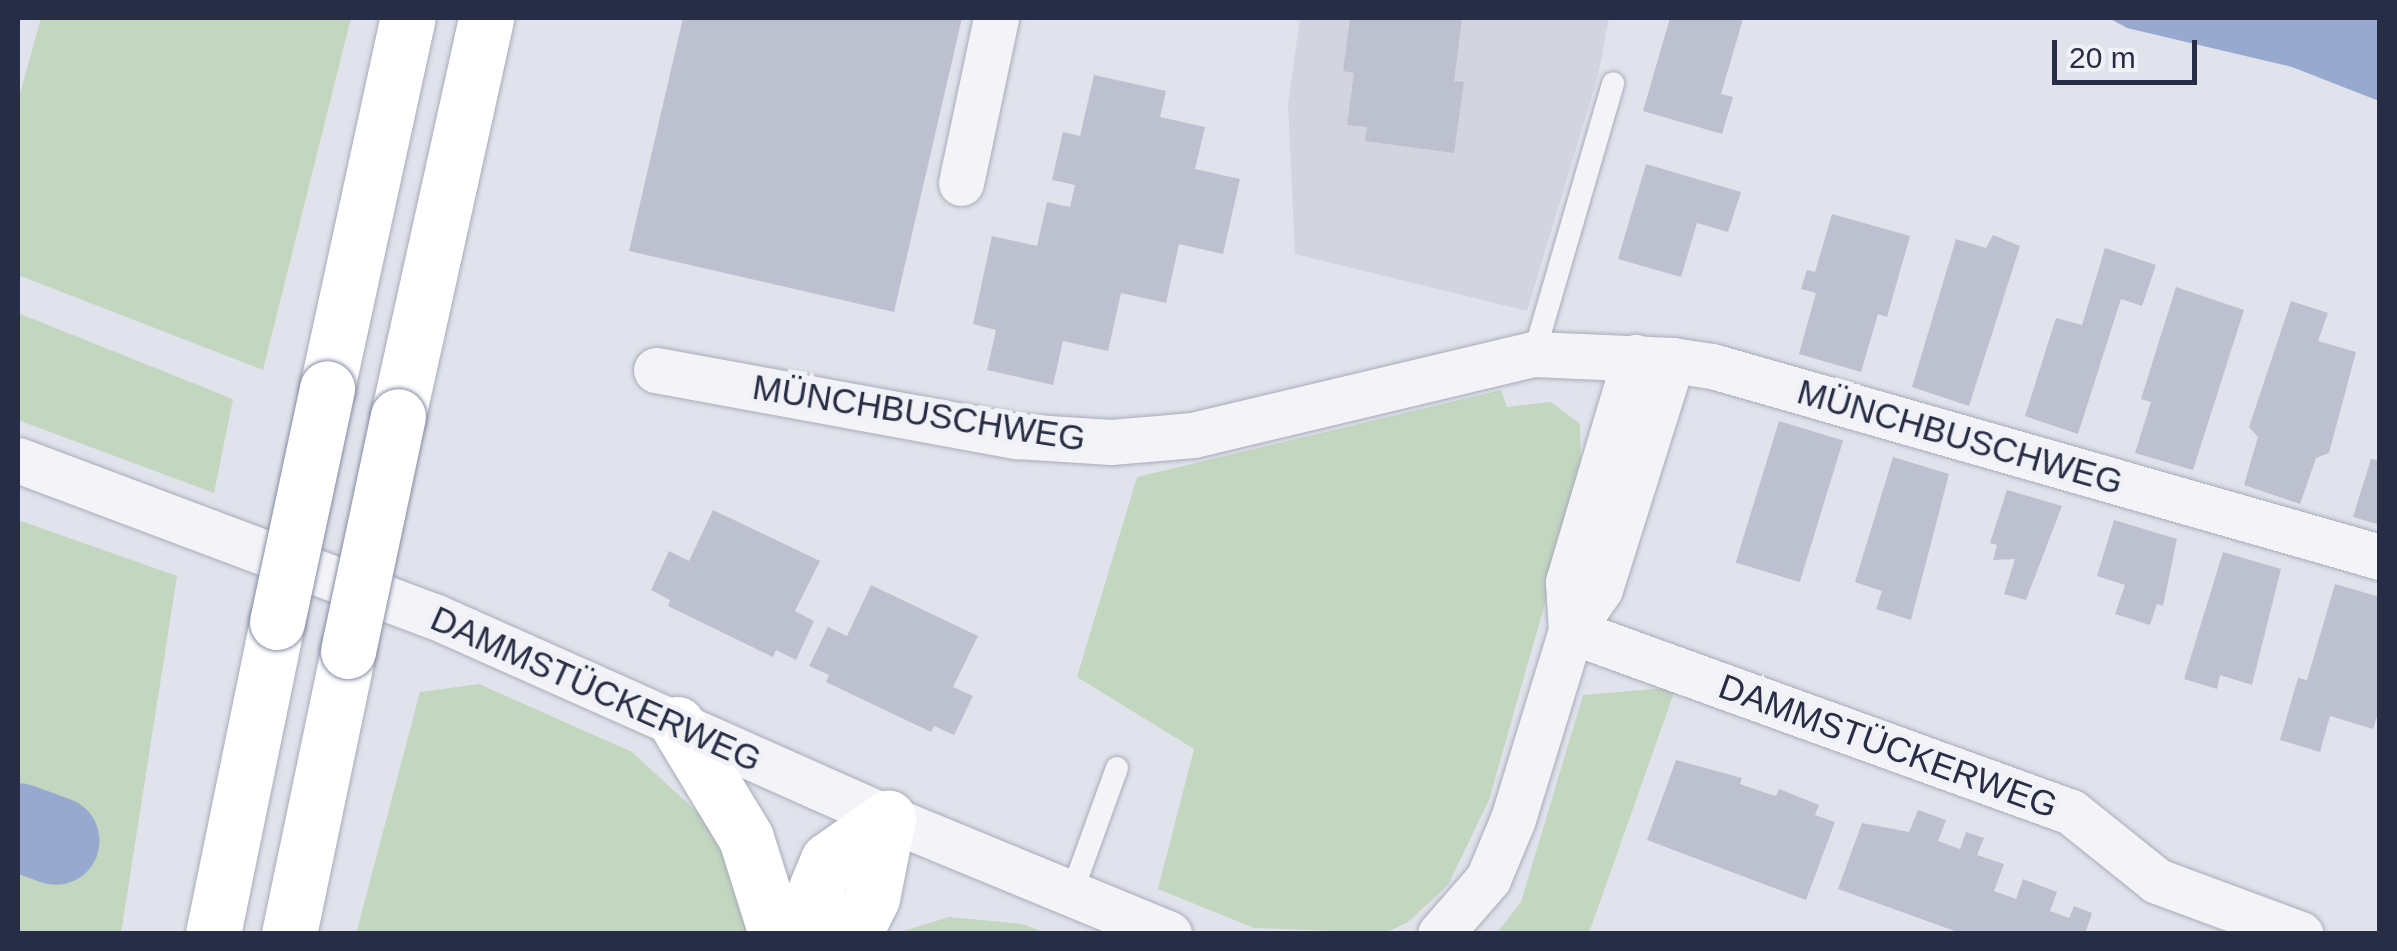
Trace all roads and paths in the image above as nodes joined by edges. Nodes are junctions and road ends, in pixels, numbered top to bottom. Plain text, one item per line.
1 (408, 18) edge
2 (486, 18) edge
3 (996, 18) edge
4 (1613, 83) dead end
5 (961, 183) dead end
6 (1534, 354) junction
7 (1654, 358) junction
8 (656, 370) dead end
9 (18, 460) edge
10 (2380, 557) edge
11 (1571, 632) junction
12 (677, 724) junction
13 (1117, 768) dead end
14 (888, 818) junction
15 (1071, 895) junction
16 (213, 934) edge
17 (288, 934) edge
18 (776, 934) edge
19 (797, 934) edge
20 (854, 934) edge
21 (1169, 934) edge
22 (1440, 934) edge
23 (2300, 934) edge

1 - 16 highway, bridge
2 - 17 highway, bridge
3 - 5 street
4 - 6 lane
6 - 7 street, MÜNCHBUSCHWEG
6 - 8 street, MÜNCHBUSCHWEG
7 - 10 street, MÜNCHBUSCHWEG
7 - 11 street
9 - 12 street, DAMMSTÜCKERWEG
11 - 22 street
11 - 23 street, DAMMSTÜCKERWEG
12 - 14 street, DAMMSTÜCKERWEG
12 - 18 highway
13 - 15 lane
14 - 15 street, DAMMSTÜCKERWEG
14 - 19 highway
14 - 20 highway
15 - 21 street, DAMMSTÜCKERWEG

